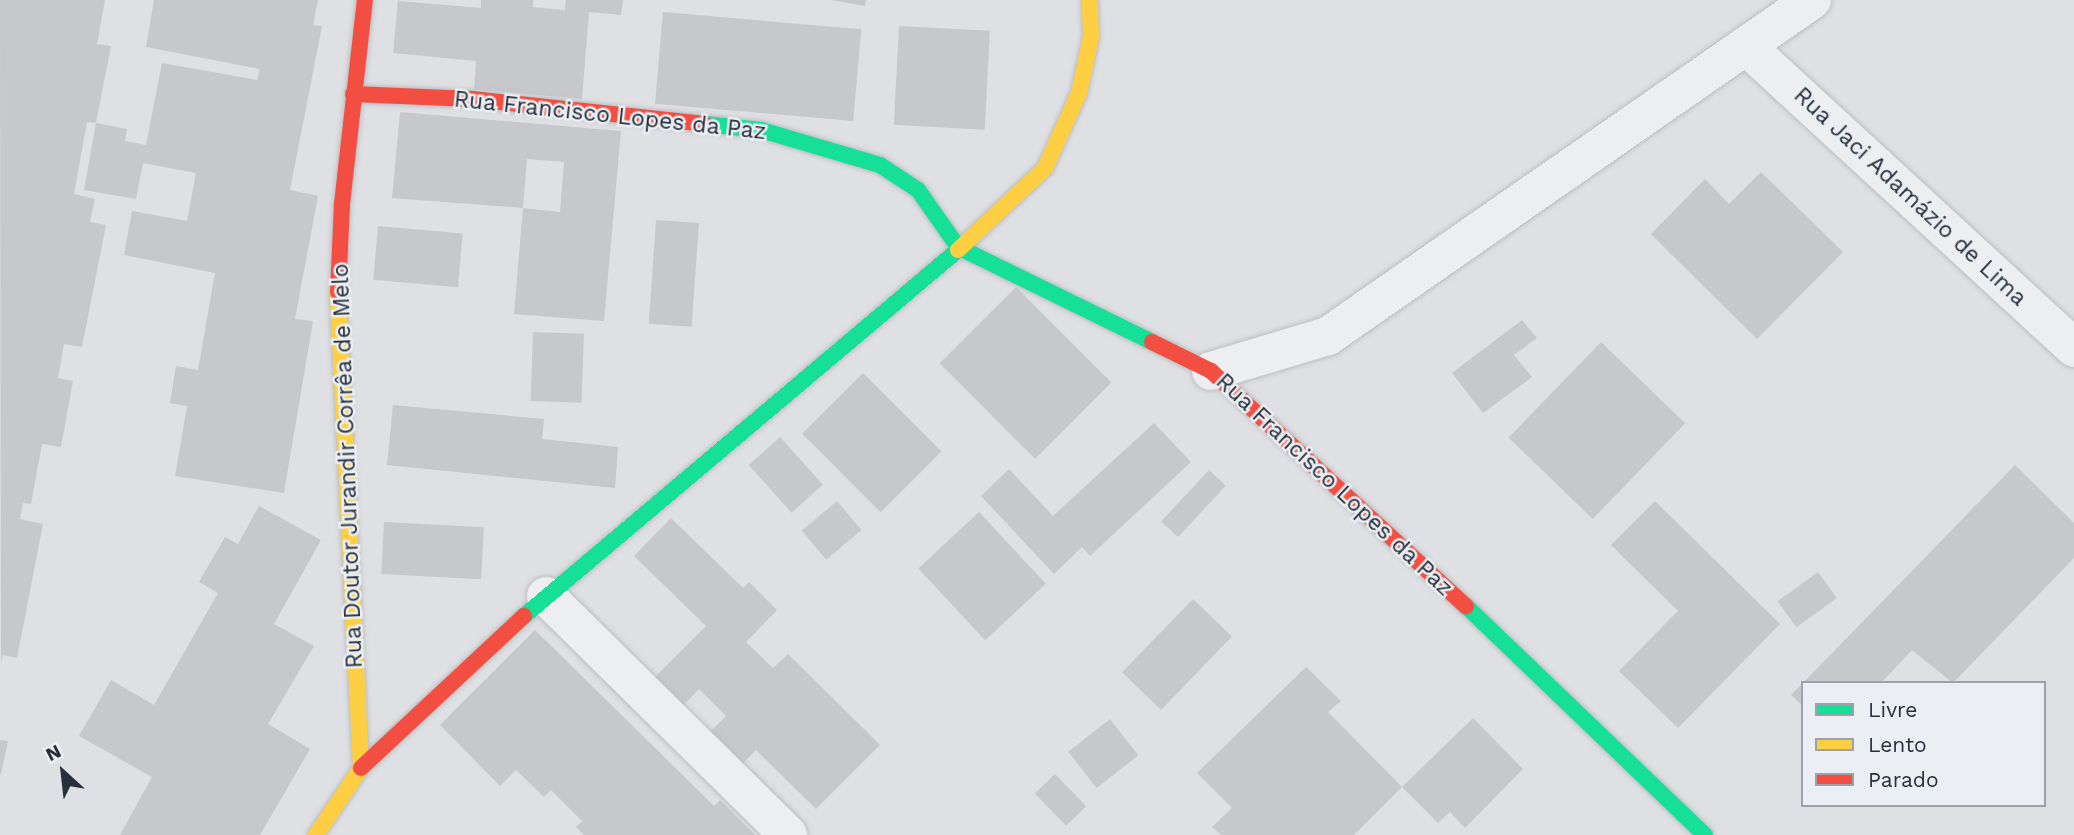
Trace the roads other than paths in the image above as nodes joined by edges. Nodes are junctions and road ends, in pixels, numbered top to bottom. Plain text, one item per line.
1 (365, 0) edge
2 (1090, 0) edge
3 (1812, 0) edge
4 (1746, 47) junction
5 (353, 94) junction
6 (958, 247) junction
7 (2074, 348) edge
8 (1211, 371) junction
9 (547, 596) junction
10 (361, 768) junction
11 (316, 835) edge
12 (788, 835) edge
13 (1705, 835) edge

1 - 5 street, Rua Doutor Jurandir Corrêa de Melo
2 - 6 street
3 - 4 street
4 - 7 street, Rua Jaci Adamázio de Lima
4 - 8 street
5 - 6 street, Rua Francisco Lopes da Paz
5 - 10 street, Rua Doutor Jurandir Corrêa de Melo
6 - 8 street, Rua Francisco Lopes da Paz
6 - 9 street
8 - 13 street, Rua Francisco Lopes da Paz
9 - 10 street
9 - 12 street
10 - 11 street

